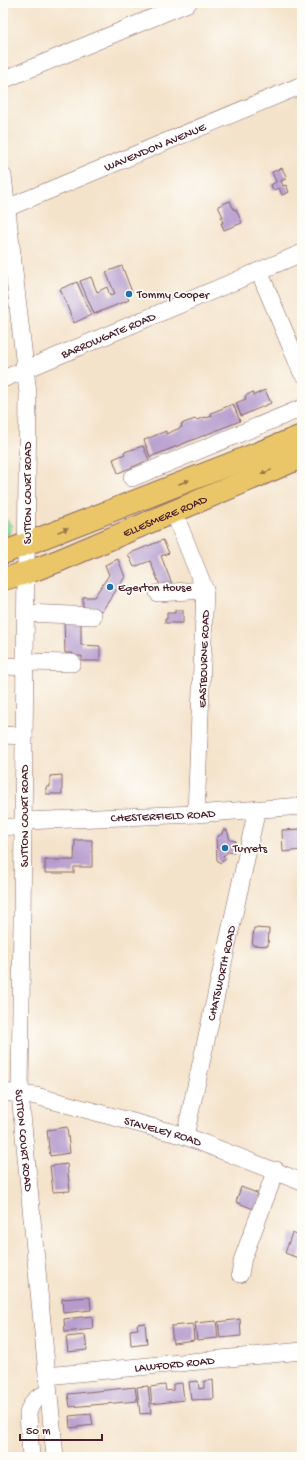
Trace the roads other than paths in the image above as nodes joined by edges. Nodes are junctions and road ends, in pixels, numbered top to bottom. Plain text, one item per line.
1 (188, 3) edge
2 (3, 80) edge
3 (302, 85) edge
4 (3, 176) edge
5 (6, 213) edge
6 (302, 253) edge
7 (259, 271) junction
8 (298, 355) edge
9 (26, 368) junction
10 (302, 373) edge
11 (3, 379) edge
12 (302, 408) edge
13 (302, 436) edge
14 (302, 457) edge
15 (132, 478) dead end
16 (174, 510) junction
17 (27, 545) junction
18 (3, 553) edge
19 (26, 573) junction
20 (3, 579) edge
21 (205, 590) junction
22 (158, 593) dead end
23 (27, 613) junction
24 (93, 616) dead end
25 (72, 663) dead end
26 (26, 664) junction
27 (3, 666) edge
28 (3, 735) edge
29 (24, 736) junction
30 (302, 806) edge
31 (258, 809) junction
32 (196, 814) junction
33 (24, 824) junction
34 (3, 826) edge
35 (3, 1092) edge
36 (20, 1094) junction
37 (185, 1136) junction
38 (276, 1170) junction
39 (302, 1182) edge
40 (240, 1274) dead end
41 (302, 1351) edge
42 (47, 1376) junction
43 (48, 1393) junction
44 (31, 1457) edge
45 (54, 1457) edge

1 - 2 street
3 - 5 street, WAVENDON AVENUE
4 - 5 street, SUTTON COURT ROAD
5 - 9 street, SUTTON COURT ROAD
6 - 7 street, BARROWGATE ROAD
7 - 8 street
7 - 9 street, BARROWGATE ROAD
8 - 10 street
9 - 11 street, BARROWGATE ROAD
9 - 17 street, SUTTON COURT ROAD
12 - 15 street
17 -> 13 highway, ELLESMERE ROAD
14 -> 16 highway, ELLESMERE ROAD
16 - 19 highway, ELLESMERE ROAD
16 - 21 street, EASTBOURNE ROAD
17 - 18 highway, ELLESMERE ROAD
17 - 19 street, SUTTON COURT ROAD
19 - 20 highway, ELLESMERE ROAD
19 - 23 street, SUTTON COURT ROAD
21 - 22 street
21 - 32 street, EASTBOURNE ROAD
23 - 24 street
23 - 26 street, SUTTON COURT ROAD
25 - 26 street
26 - 27 street
26 - 29 street, SUTTON COURT ROAD
28 - 29 street
29 - 33 street, SUTTON COURT ROAD
30 - 31 street, CHESTERFIELD ROAD
31 - 32 street, CHESTERFIELD ROAD
31 - 37 street, CHATSWORTH ROAD
32 - 33 street, CHESTERFIELD ROAD
33 - 34 street, CHESTERFIELD ROAD
33 - 36 street, SUTTON COURT ROAD
35 - 36 street, STAVELEY ROAD
36 - 37 street, STAVELEY ROAD
36 - 42 street, SUTTON COURT ROAD
37 - 38 street, STAVELEY ROAD
38 - 39 street, STAVELEY ROAD
38 - 40 street
41 - 42 street, LAWFORD ROAD
42 - 43 street, SUTTON COURT ROAD
43 - 44 street
43 - 45 street, SUTTON COURT ROAD

